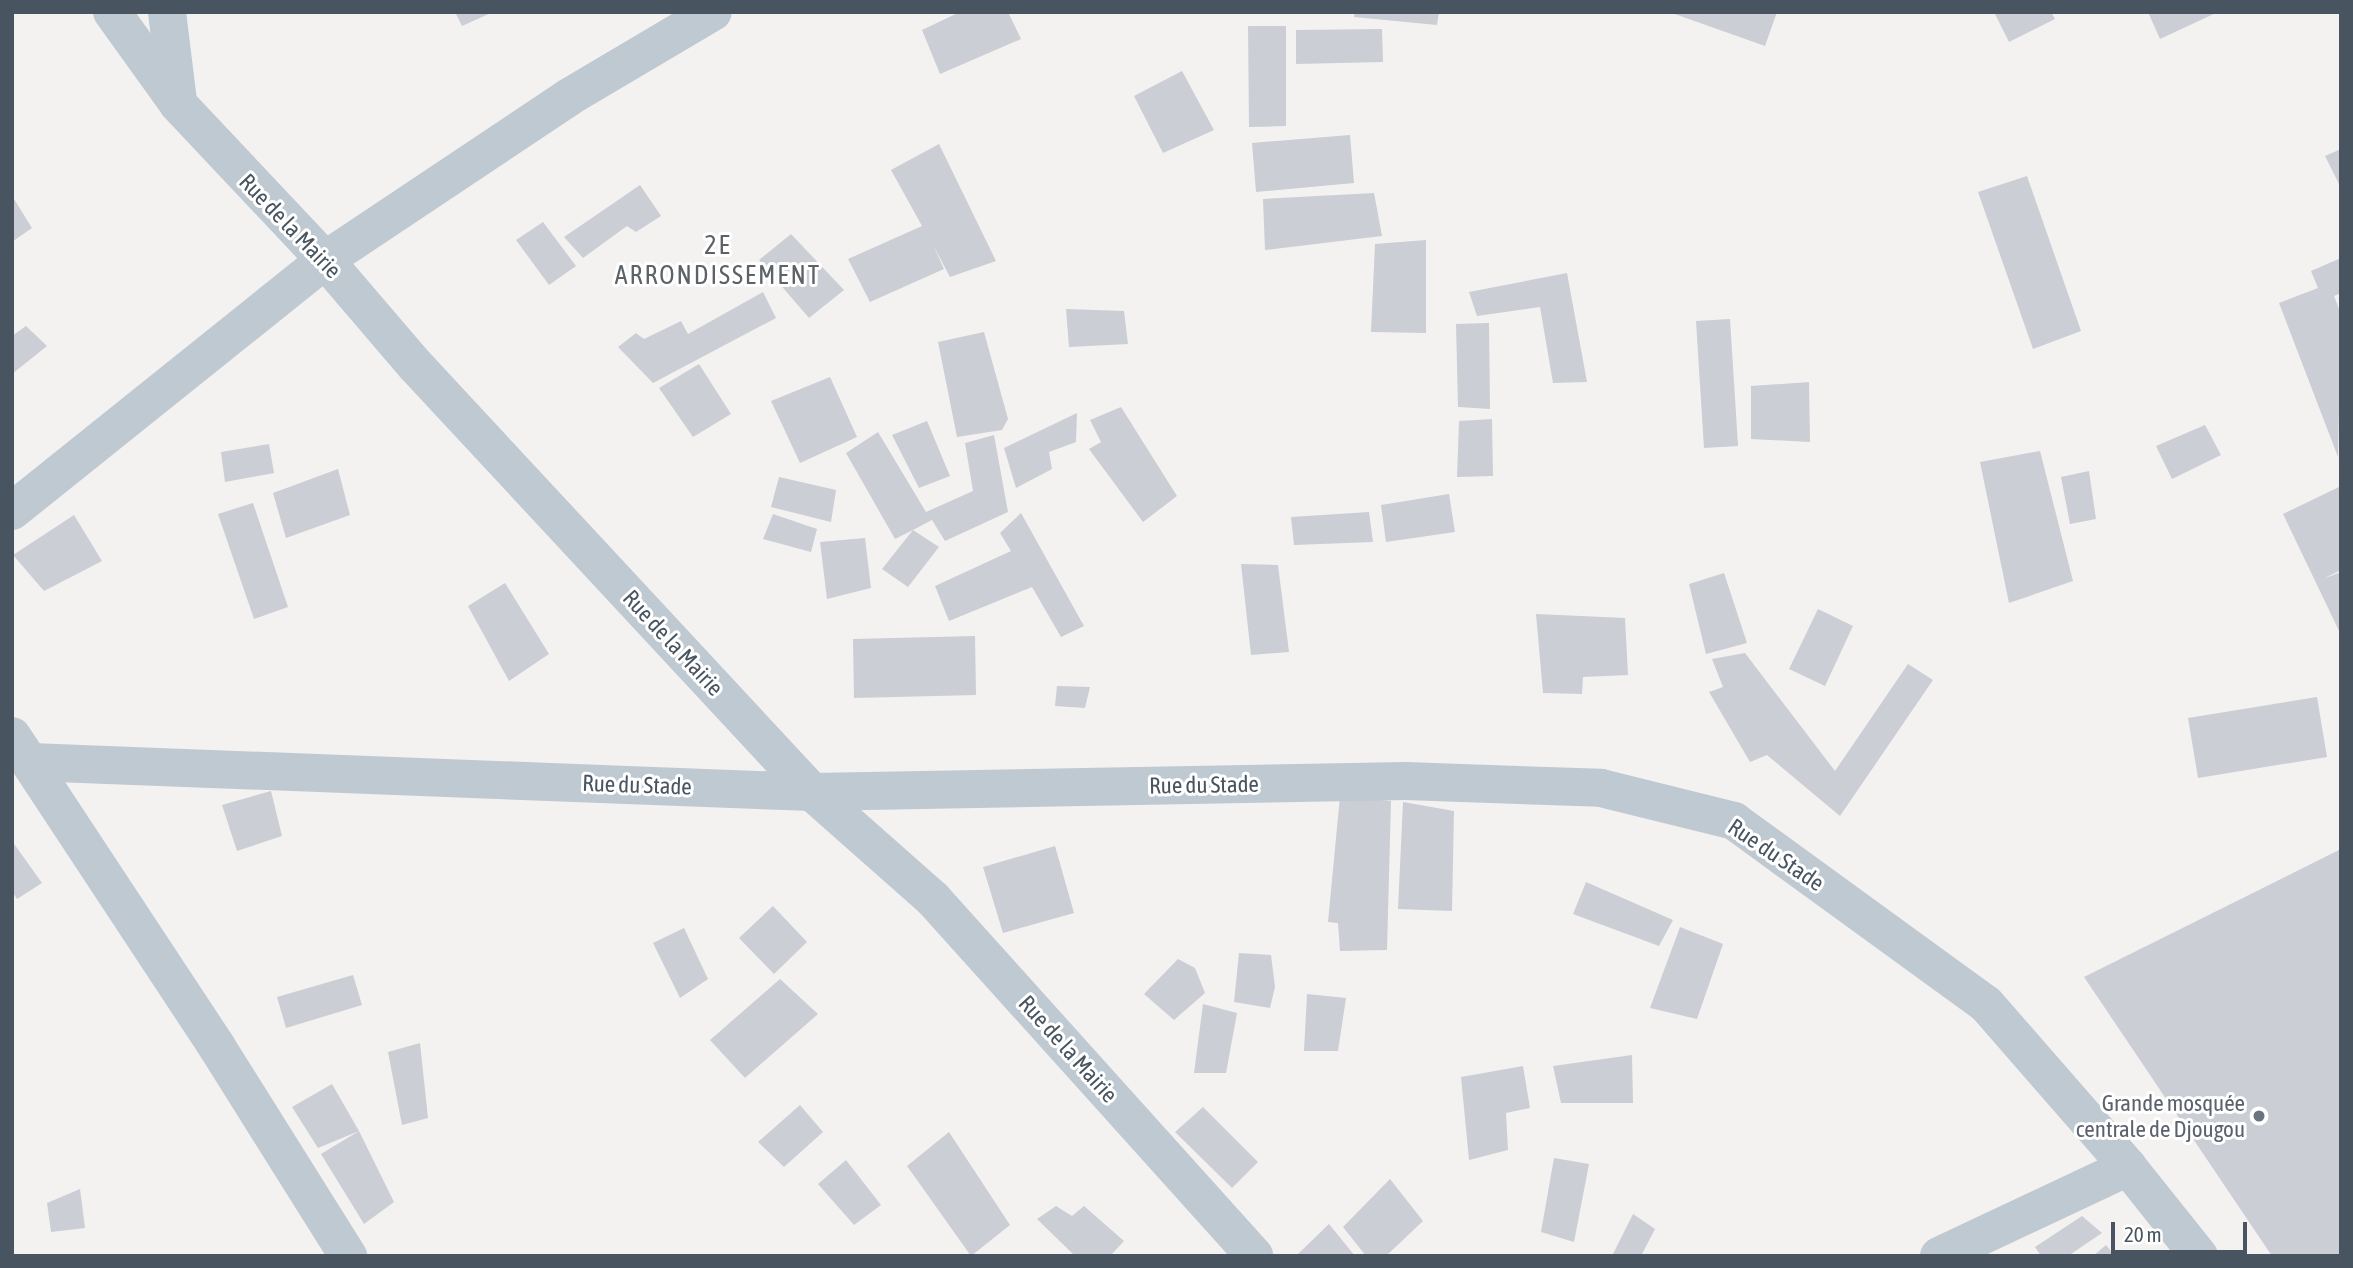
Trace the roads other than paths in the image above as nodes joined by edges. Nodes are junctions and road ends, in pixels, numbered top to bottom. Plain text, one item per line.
1 (112, 12) edge
2 (167, 12) edge
3 (713, 12) edge
4 (178, 104) junction
5 (325, 260) junction
6 (12, 510) edge
7 (21, 749) edge
8 (812, 792) junction
9 (2128, 1167) junction
10 (348, 1256) edge
11 (1254, 1256) edge
12 (1939, 1256) edge
13 (2199, 1256) edge

1 - 4 street, Rue de la Mairie
2 - 4 street
3 - 5 street
4 - 5 street, Rue de la Mairie
5 - 6 street
5 - 8 street, Rue de la Mairie
7 - 8 street, Rue du Stade
7 - 10 street
8 - 9 street, Rue du Stade
8 - 11 street, Rue de la Mairie
9 - 12 street
9 - 13 street, Rue du Stade

